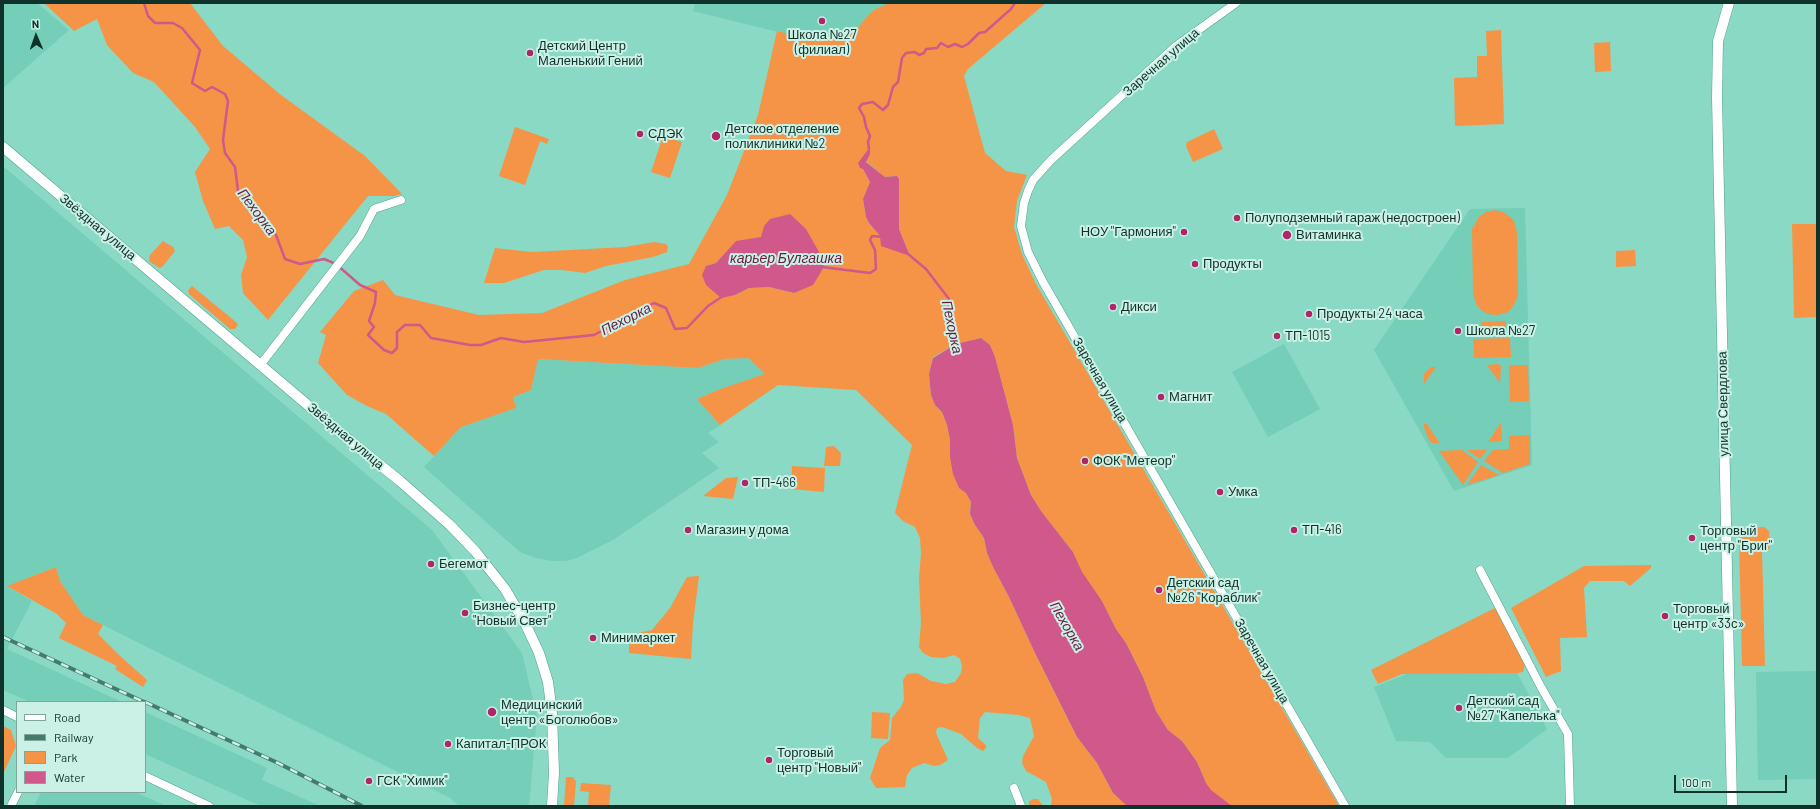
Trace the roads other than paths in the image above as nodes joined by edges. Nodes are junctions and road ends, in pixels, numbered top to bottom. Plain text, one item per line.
1 (1236, 3) edge
2 (1728, 3) edge
3 (3, 147) edge
4 (401, 200) dead end
5 (261, 364) junction
6 (1480, 570) dead end
7 (3, 710) edge
8 (16, 716) edge
9 (146, 776) edge
10 (1014, 788) dead end
11 (18, 793) edge
12 (12, 806) edge
13 (209, 806) edge
14 (552, 806) edge
15 (1021, 806) edge
16 (1345, 806) edge
17 (1570, 806) edge
18 (1732, 806) edge

1 - 16 street, Заречная улица
2 - 18 main road, улица Свердлова
3 - 5 main road, Звёздная улица
4 - 5 street
5 - 14 main road, Звёздная улица
6 - 17 street
7 - 8 street
9 - 13 street
10 - 15 street
11 - 12 street

